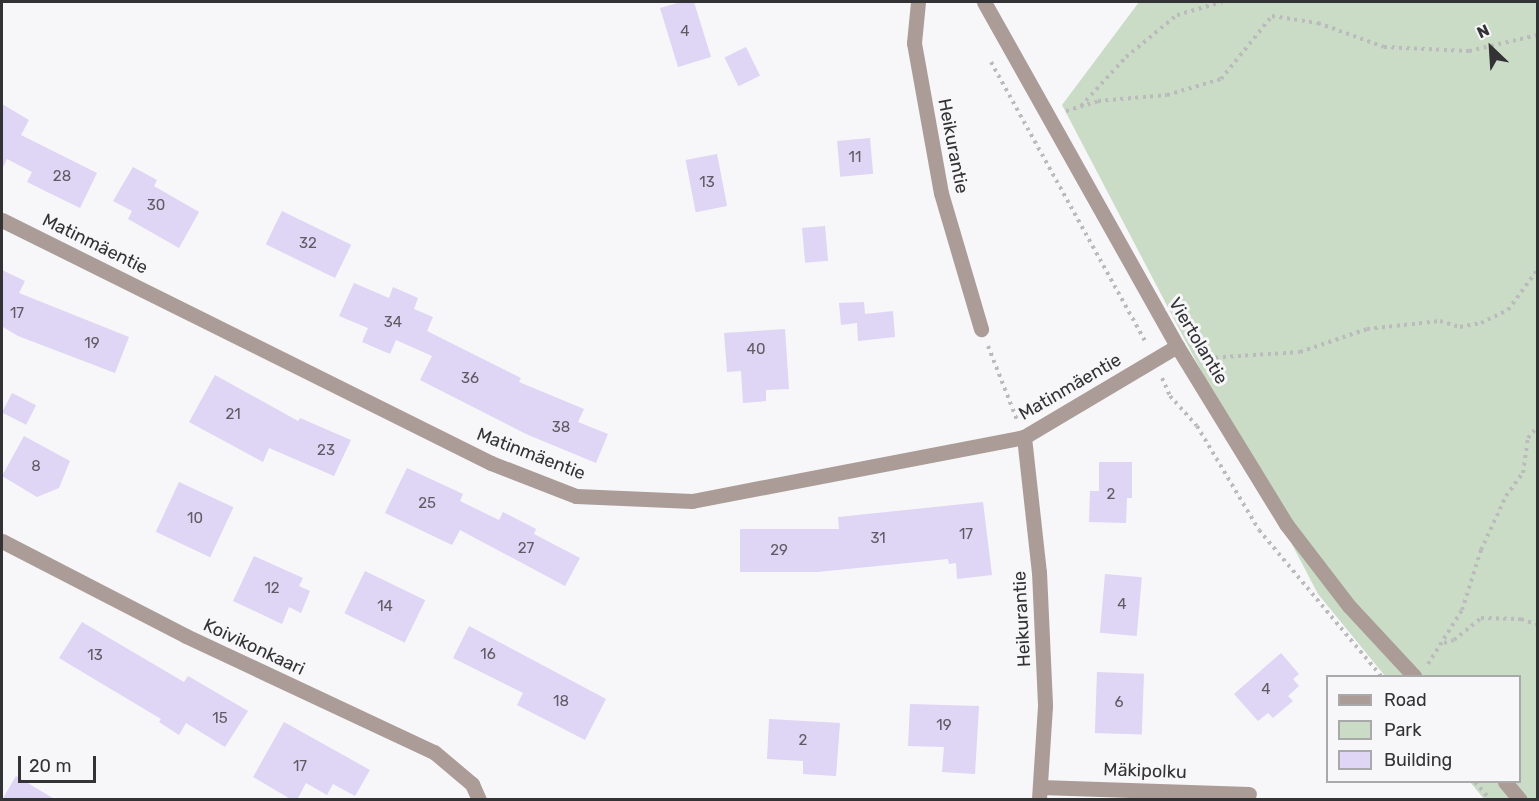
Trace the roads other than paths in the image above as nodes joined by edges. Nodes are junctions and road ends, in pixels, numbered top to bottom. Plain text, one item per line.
1 (918, 2) edge
2 (984, 2) edge
3 (2, 220) edge
4 (981, 329) road end
5 (1177, 346) junction
6 (1024, 437) junction
7 (2, 541) edge
8 (1412, 675) edge
9 (1506, 783) edge
10 (1040, 793) edge
11 (1249, 794) dead end
12 (479, 800) edge
13 (1520, 800) edge

1 - 4 street, Heikurantie
2 - 5 street, Viertolantie
3 - 6 street, Matinmäentie
5 - 6 street, Matinmäentie
5 - 8 street, Viertolantie
6 - 10 street, Heikurantie
7 - 12 street, Koivikonkaari
9 - 13 street
10 - 11 street, Mäkipolku

